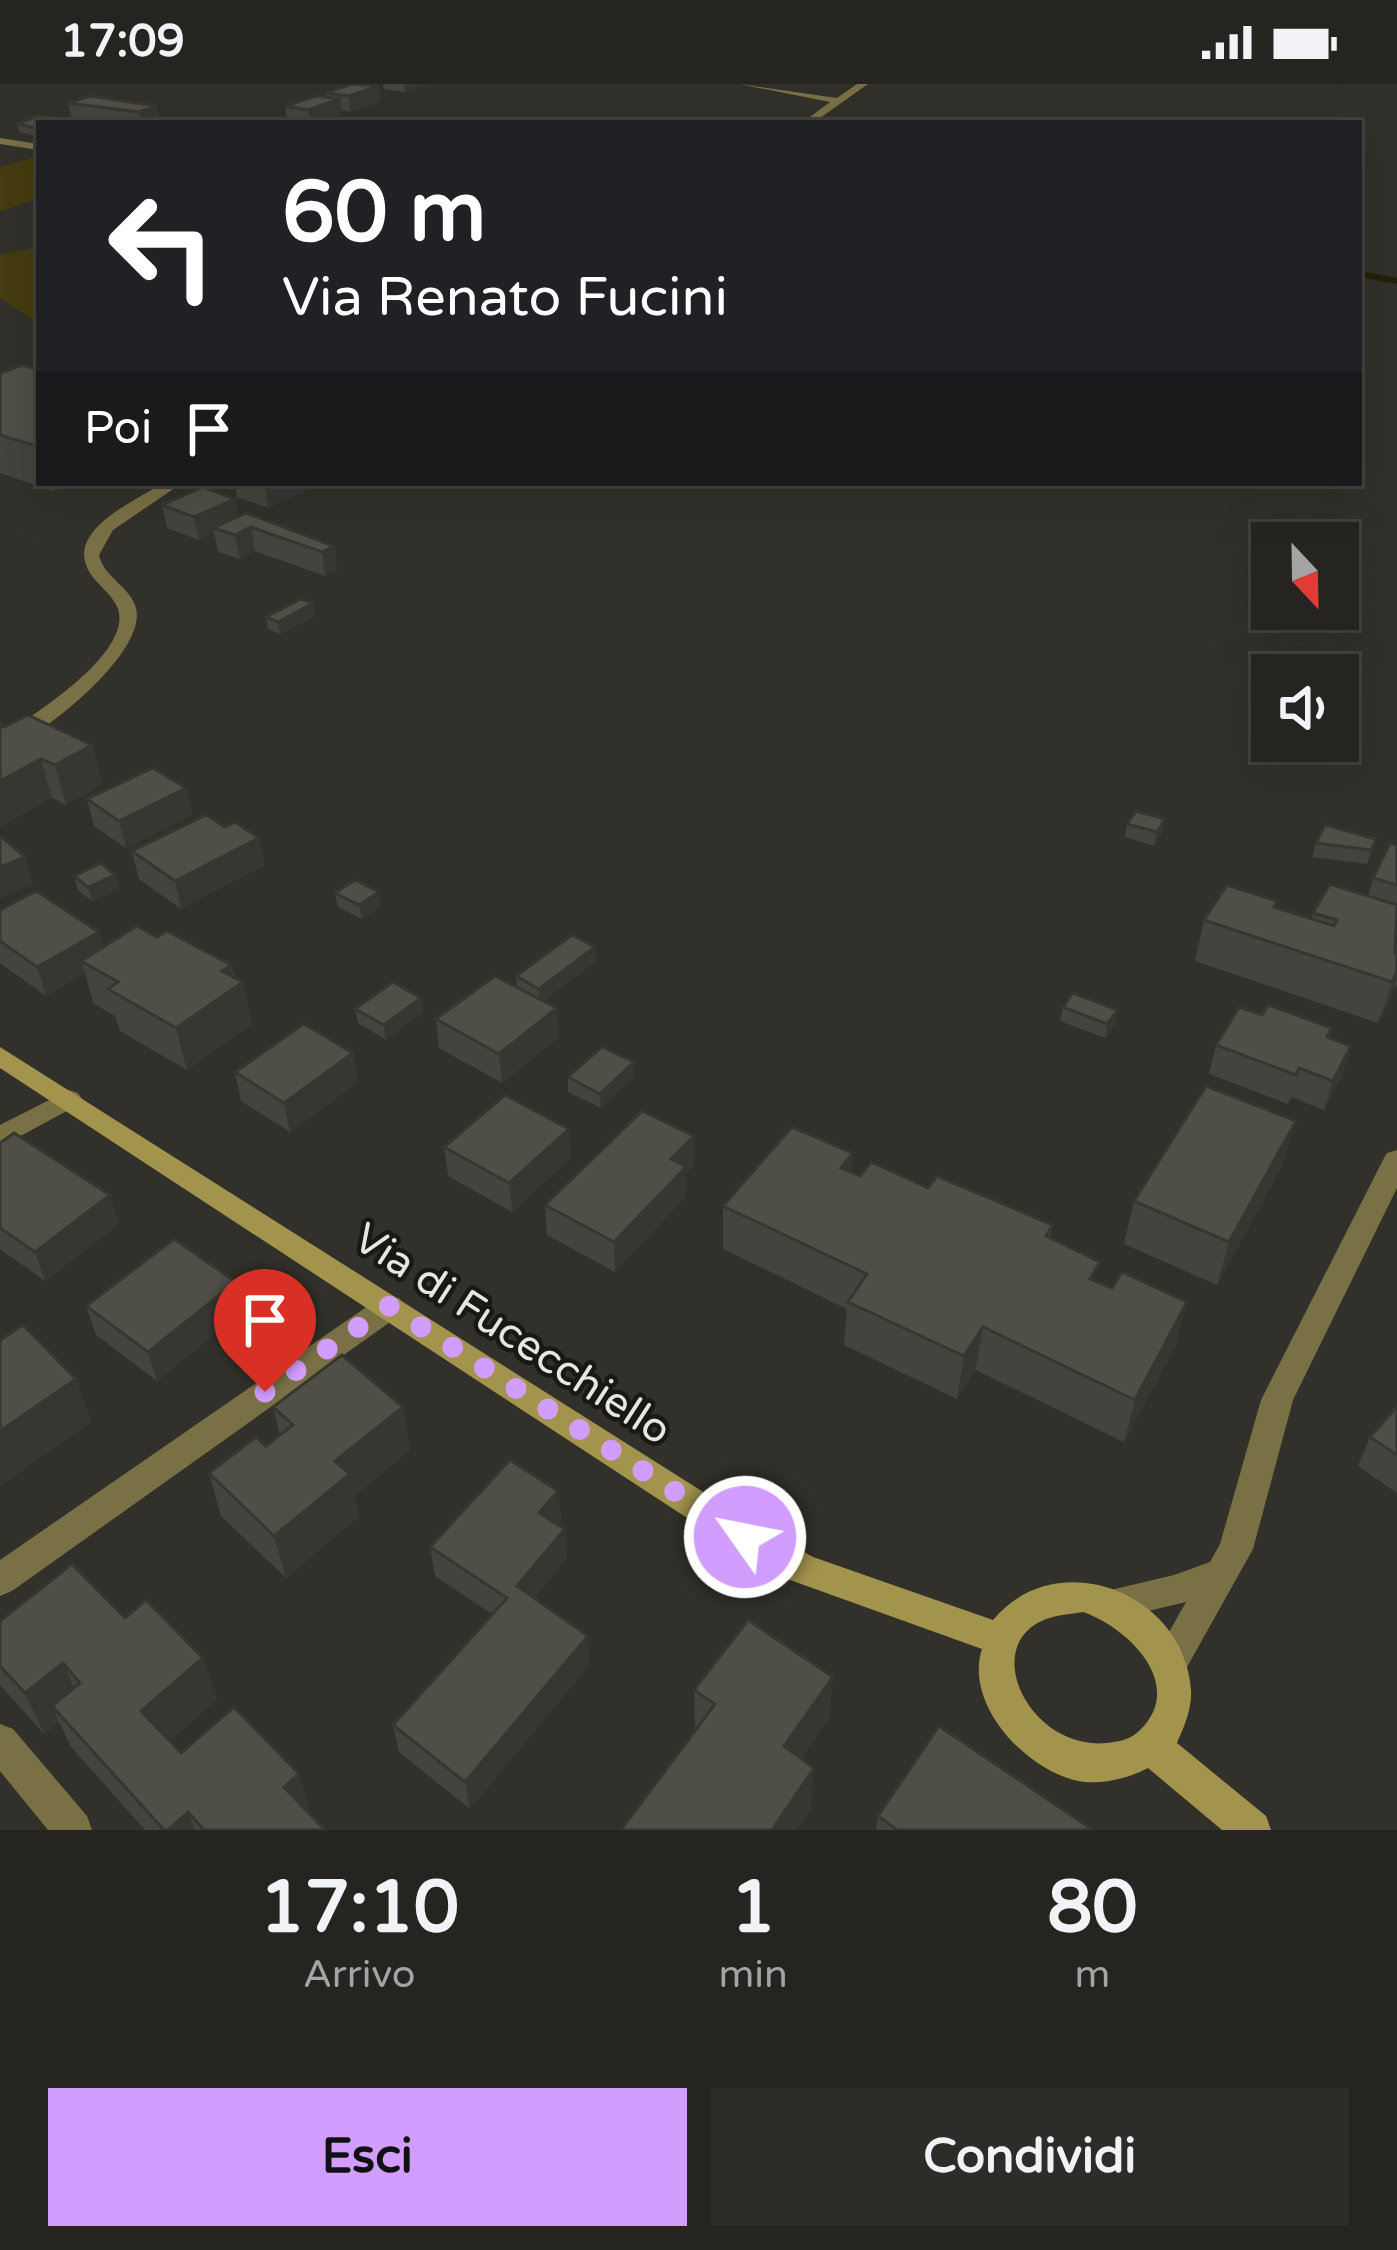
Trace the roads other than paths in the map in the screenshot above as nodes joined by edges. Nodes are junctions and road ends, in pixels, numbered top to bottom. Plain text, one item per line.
1 (744, 84) edge
2 (863, 84) edge
3 (838, 101) junction
4 (811, 120) edge
5 (0, 141) edge
6 (36, 147) edge
7 (170, 486) edge
8 (0, 746) edge
9 (0, 1056) edge
10 (69, 1100) junction
11 (0, 1137) edge
12 (1397, 1160) edge
13 (389, 1306) junction
14 (1222, 1573) junction
15 (0, 1580) edge
16 (1110, 1604) junction
17 (1000, 1639) junction
18 (1169, 1664) junction
19 (0, 1742) edge
20 (1151, 1746) junction
21 (73, 1830) edge
22 (1252, 1830) edge

1 - 3 street
2 - 3 street
3 - 4 street
5 - 6 street
7 - 8 street
9 - 10 main road, Via di Fucecchiello
10 - 11 street
10 - 13 main road, Via di Fucecchiello
12 - 14 street
13 - 15 street
13 - 17 main road, Via di Fucecchiello
14 - 16 street
14 - 18 street
16 - 17 main road
16 - 18 main road
17 - 20 main road
18 - 20 main road
19 - 21 street
20 - 22 main road

